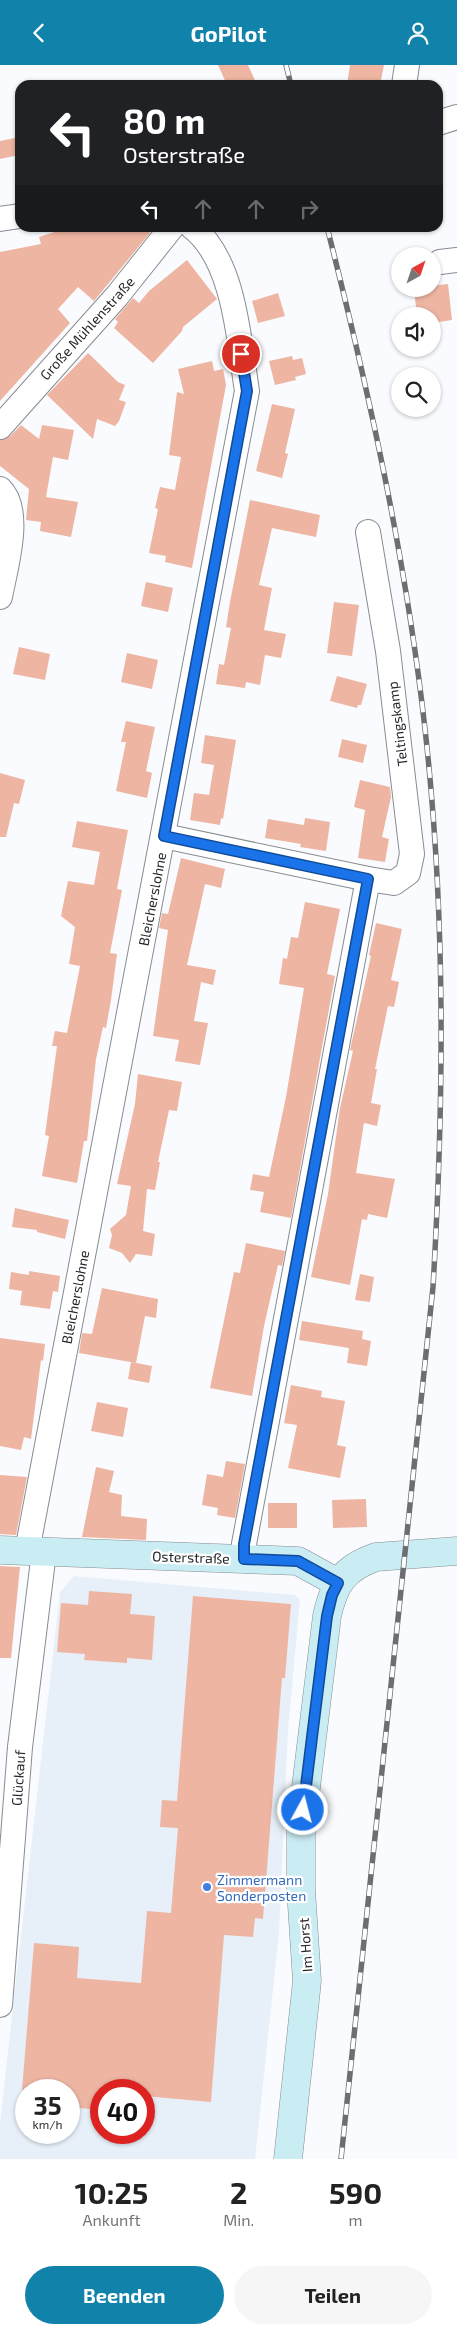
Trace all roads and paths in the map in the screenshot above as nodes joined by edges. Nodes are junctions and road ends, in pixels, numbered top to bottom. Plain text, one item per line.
1 (407, 65) edge
2 (405, 80) edge
3 (457, 117) edge
4 (443, 121) edge
5 (15, 217) edge
6 (0, 219) edge
7 (168, 232) edge
8 (196, 232) edge
9 (0, 427) edge
10 (0, 489) edge
11 (368, 532) dead end
12 (0, 597) edge
13 (164, 836) junction
14 (368, 879) junction
15 (0, 1549) edge
16 (36, 1551) junction
17 (457, 1551) edge
18 (244, 1559) junction
19 (338, 1583) junction
20 (0, 2005) edge
21 (288, 2159) edge

1 - 2 street
3 - 4 street
5 - 6 street
7 - 9 street, Große Mühlenstraße
8 - 13 street, Bleicherslohne
10 - 12 street
11 - 14 street, Teltingskamp
13 - 14 street, Teltingskamp
13 - 16 street, Bleicherslohne
14 - 18 street
15 - 16 street, Osterstraße
16 - 18 street, Osterstraße
16 - 20 street, Glückauf
17 - 19 street
18 - 19 street, Osterstraße
19 - 21 street, Im Horst

